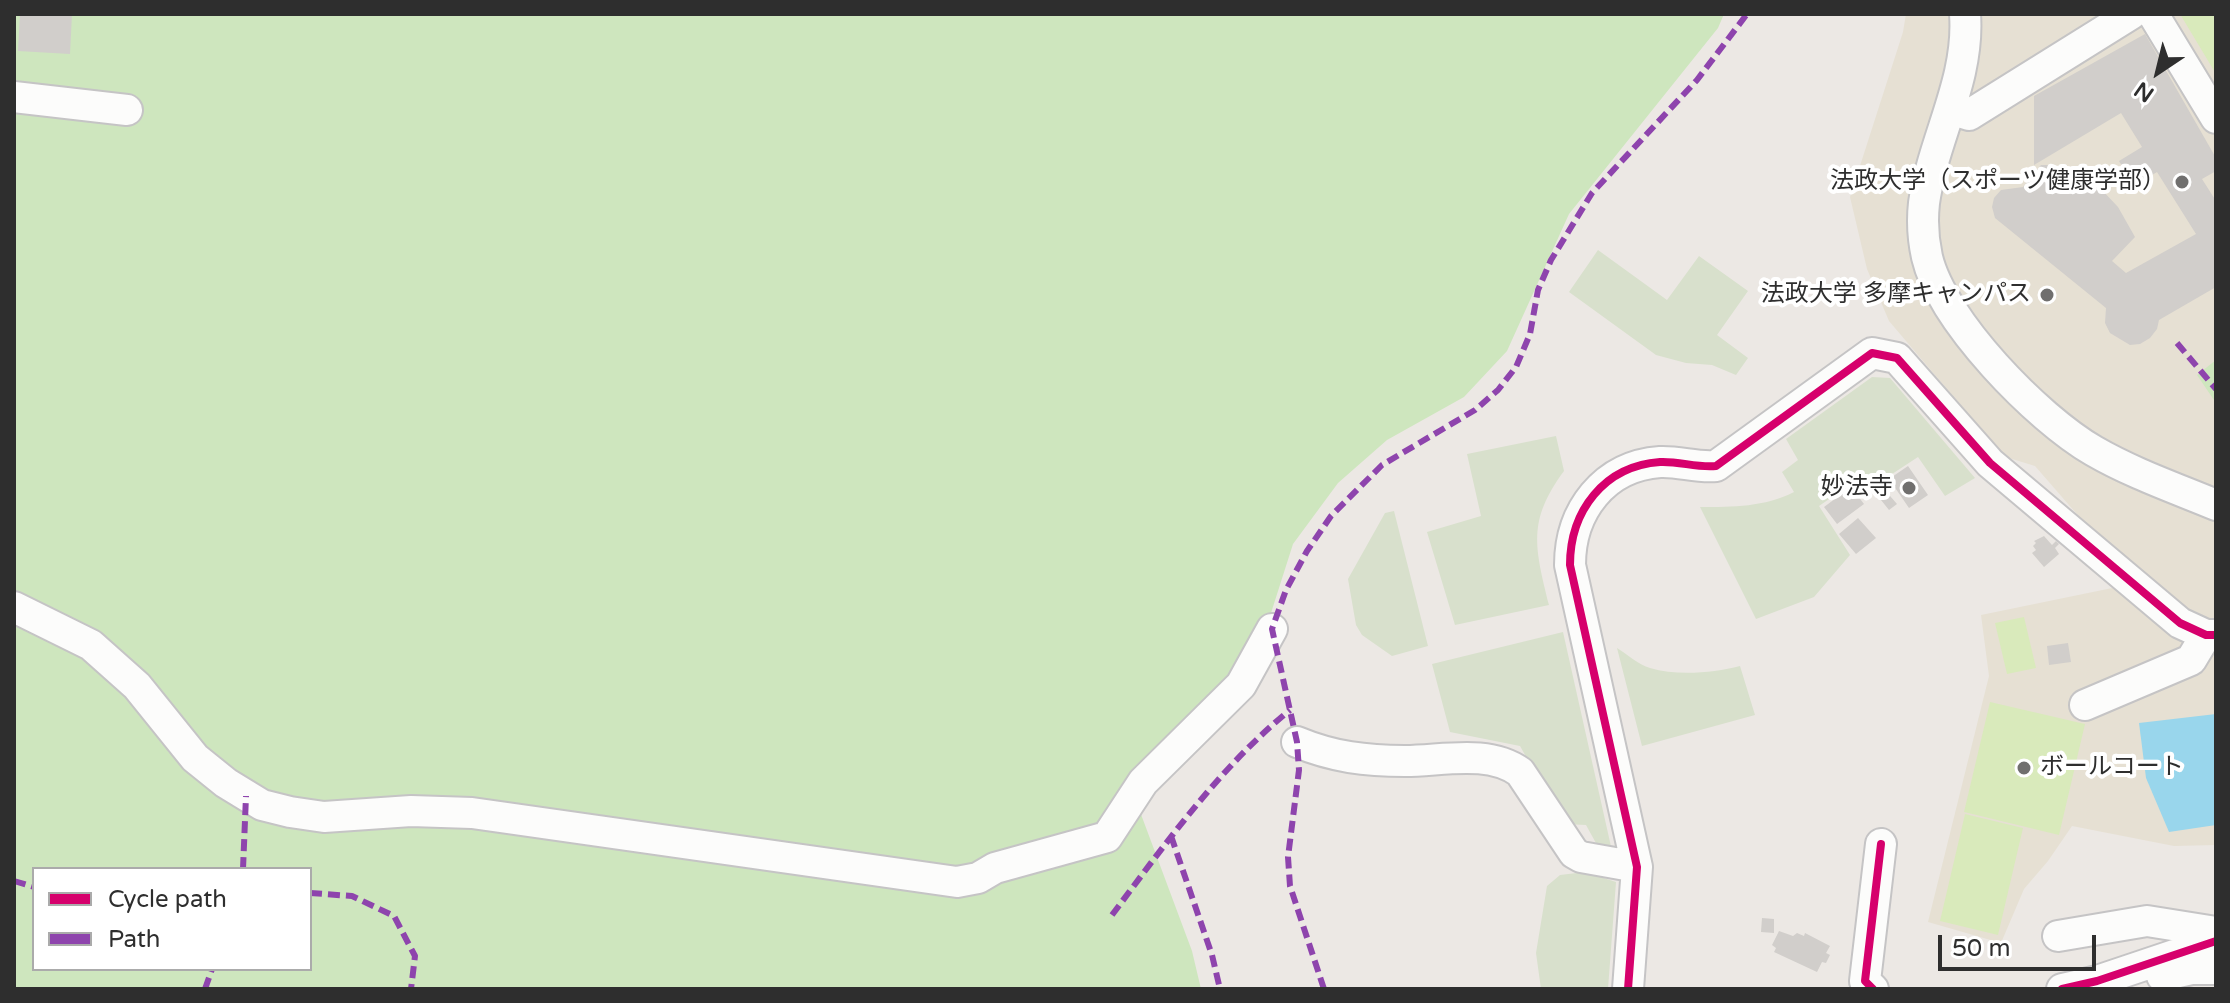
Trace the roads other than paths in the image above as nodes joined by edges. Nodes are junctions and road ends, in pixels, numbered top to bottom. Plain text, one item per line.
1 (1965, 14) edge
2 (2131, 14) edge
3 (2153, 14) edge
4 (14, 97) edge
5 (1950, 109) junction
6 (127, 110) dead end
7 (2216, 118) edge
8 (2216, 505) edge
9 (14, 607) edge
10 (1272, 629) dead end
11 (2211, 635) edge
12 (2085, 705) dead end
13 (1297, 742) dead end
14 (1881, 844) dead end
15 (1637, 867) junction
16 (2216, 932) edge
17 (2058, 936) dead end
18 (2216, 941) edge
19 (2216, 969) edge
20 (2098, 985) edge
21 (1628, 989) edge
22 (1873, 989) edge
23 (2062, 989) edge
24 (2127, 989) edge

1 - 5 street
2 - 5 street
3 - 7 street
4 - 6 street
5 - 8 street
9 - 10 street
11 - 12 street
11 - 15 street
13 - 15 street
14 - 22 street
15 - 21 street
16 - 17 street
18 - 20 street
19 - 24 street
20 - 23 street

